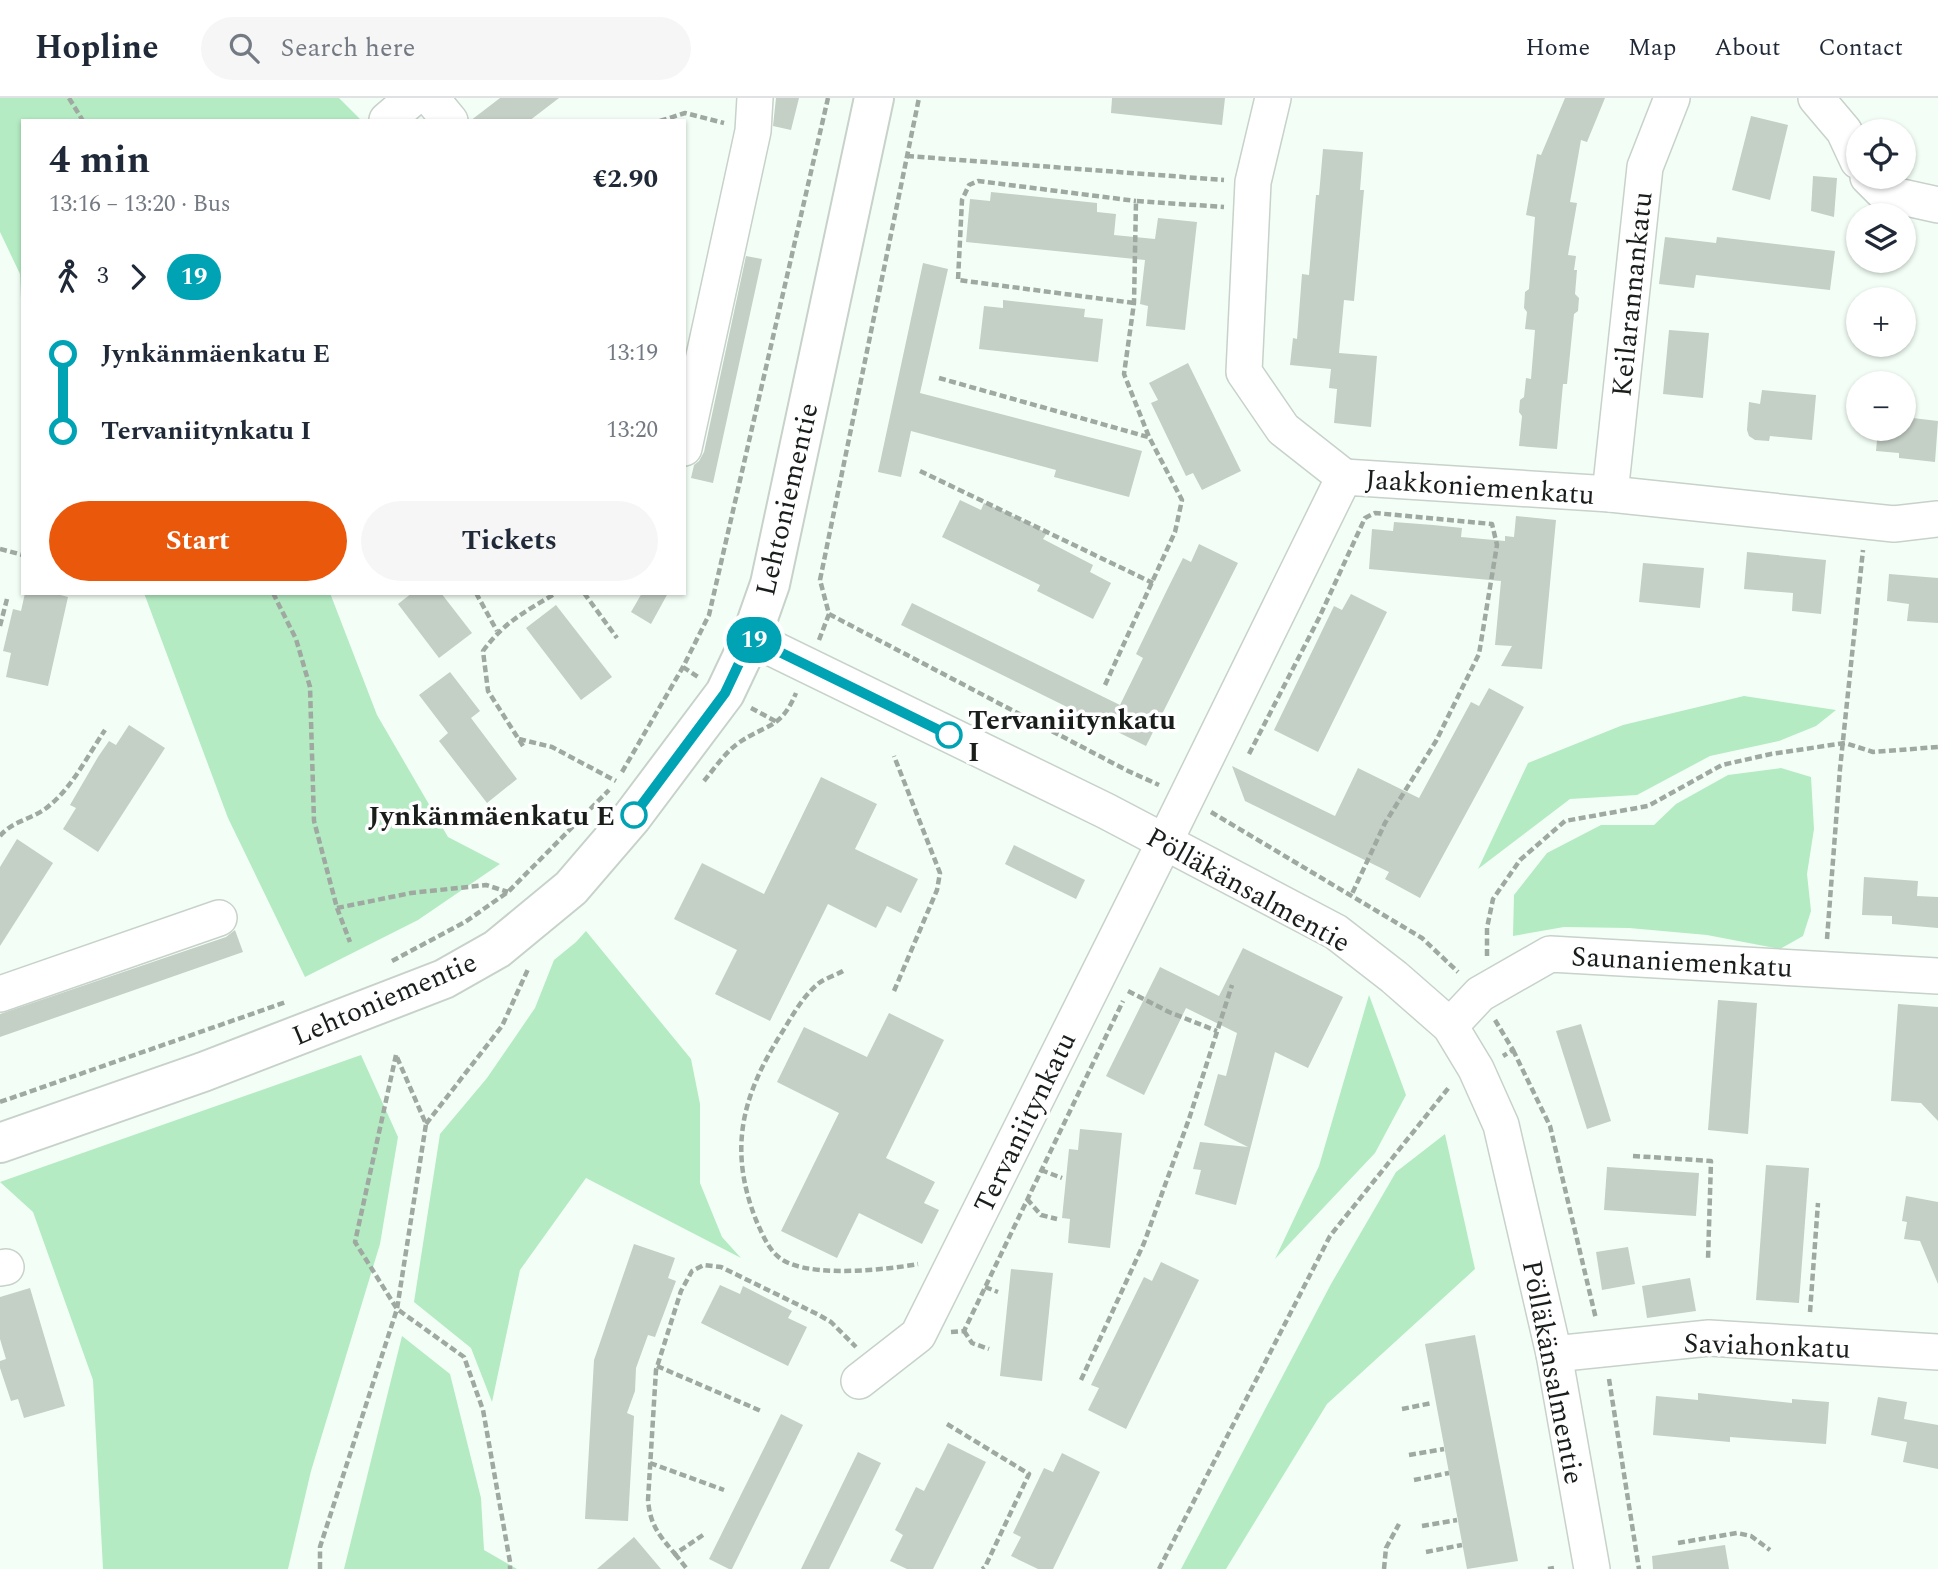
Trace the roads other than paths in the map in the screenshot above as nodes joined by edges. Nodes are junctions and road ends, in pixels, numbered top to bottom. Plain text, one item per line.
1 (413, 98) edge
2 (430, 98) edge
3 (874, 98) edge
4 (1273, 98) edge
5 (1672, 98) edge
6 (1816, 98) edge
7 (754, 114) edge
8 (388, 119) edge
9 (448, 119) edge
10 (1846, 135) edge
11 (1880, 189) edge
12 (1938, 205) edge
13 (686, 437) edge
14 (1344, 477) junction
15 (1610, 494) junction
16 (1938, 519) edge
17 (751, 638) junction
18 (1164, 843) junction
19 (219, 918) dead end
20 (1938, 976) edge
21 (0, 994) edge
22 (1450, 1026) junction
23 (0, 1143) edge
24 (1938, 1352) edge
25 (1553, 1354) junction
26 (867, 1376) road end
27 (1592, 1569) edge

1 - 8 street
2 - 9 street
3 - 17 main road, Lehtoniementie
4 - 14 street
5 - 15 street, Keilarannankatu
6 - 10 street
7 - 13 street
11 - 12 street
14 - 15 street, Jaakkoniemenkatu
14 - 18 street, Jaakkoniemenkatu
15 - 16 street, Jaakkoniemenkatu
17 - 18 street, Pölläkänsalmentie
17 - 23 main road, Lehtoniementie
18 - 22 street, Pölläkänsalmentie
18 - 26 street, Tervaniitynkatu
19 - 21 street
20 - 22 street, Saunaniemenkatu
22 - 25 street, Pölläkänsalmentie
24 - 25 street, Saviahonkatu
25 - 27 street, Pölläkänsalmentie

